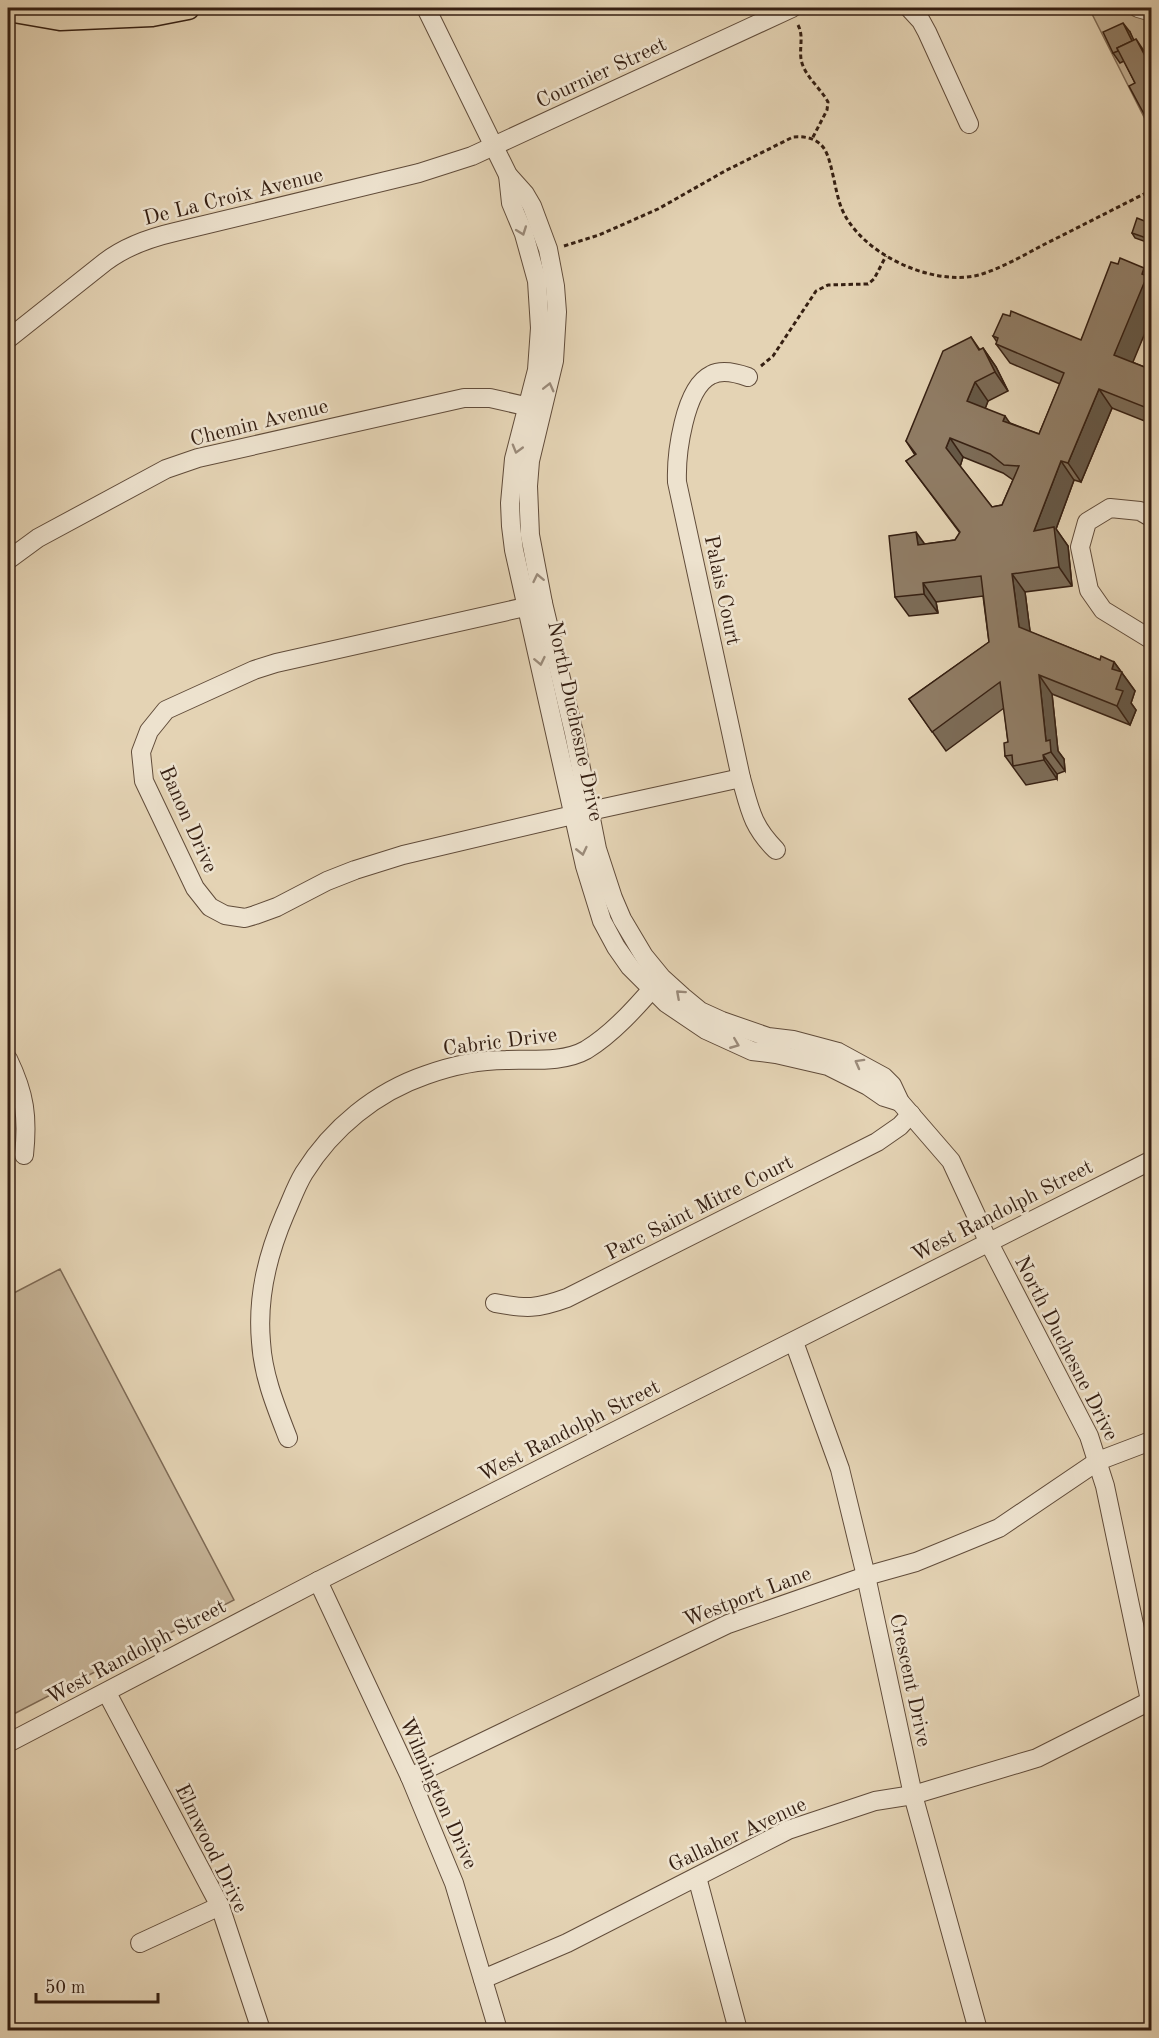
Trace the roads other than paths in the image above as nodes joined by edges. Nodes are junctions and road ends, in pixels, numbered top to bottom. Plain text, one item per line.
1 (188, 8) edge
2 (426, 8) edge
3 (791, 8) edge
4 (909, 8) edge
5 (1138, 8) edge
6 (8, 10) edge
7 (1152, 12) edge
8 (969, 124) dead end
9 (495, 147) junction
10 (508, 175) junction
11 (8, 339) edge
12 (748, 377) road end
13 (535, 408) junction
14 (1152, 518) edge
15 (8, 560) edge
16 (536, 604) junction
17 (1152, 640) edge
18 (741, 778) junction
19 (581, 813) junction
20 (776, 850) dead end
21 (657, 984) junction
22 (8, 1059) edge
23 (905, 1108) junction
24 (24, 1155) dead end
25 (1152, 1160) edge
26 (988, 1241) junction
27 (495, 1303) dead end
28 (794, 1342) junction
29 (288, 1438) dead end
30 (1148, 1442) dead end
31 (1098, 1461) junction
32 (866, 1576) junction
33 (318, 1581) junction
34 (107, 1693) junction
35 (1151, 1704) edge
36 (8, 1743) edge
37 (410, 1778) junction
38 (913, 1795) junction
39 (697, 1877) junction
40 (220, 1906) junction
41 (140, 1943) dead end
42 (483, 1979) junction
43 (261, 2031) edge
44 (498, 2031) edge
45 (738, 2031) edge
46 (978, 2031) edge

1 - 6 main road
2 - 9 street, North Duchesne Drive
3 - 9 street, Cournier Street
4 - 8 street
5 - 7 street
9 - 10 street, North Duchesne Drive
9 - 11 street, De La Croix Avenue
10 -> 13 street, North Duchesne Drive
13 -> 10 street, North Duchesne Drive
12 - 18 street, Palais Court
13 - 15 street, Chemin Avenue
13 - 16 street, North Duchesne Drive
14 - 17 street
16 - 19 street, North Duchesne Drive
16 - 19 street, Banon Drive
18 - 19 street, Banon Drive
18 - 20 street, Palais Court
19 - 21 street, North Duchesne Drive
21 - 23 street, North Duchesne Drive
21 - 29 street, Cabric Drive
22 - 24 street
23 - 26 street, North Duchesne Drive
23 - 27 street, Parc Saint Mitre Court
25 - 26 street, West Randolph Street
26 - 28 street, West Randolph Street
26 - 31 street, North Duchesne Drive
28 - 32 street, Crescent Drive
28 - 33 street, West Randolph Street
30 - 31 street, Westport Lane
31 - 32 street, Westport Lane
31 - 35 street, North Duchesne Drive
32 - 37 street, Westport Lane
32 - 38 street, Crescent Drive
33 - 34 street, West Randolph Street
33 - 37 street, Wilmington Drive
34 - 36 street, West Randolph Street
34 - 40 street, Elmwood Drive
35 - 38 street, Gallaher Avenue
37 - 42 street, Wilmington Drive
38 - 39 street, Gallaher Avenue
38 - 46 street, Crescent Drive
39 - 42 street, Gallaher Avenue
39 - 45 street
40 - 41 street
40 - 43 street, Elmwood Drive
42 - 44 street, Wilmington Drive

